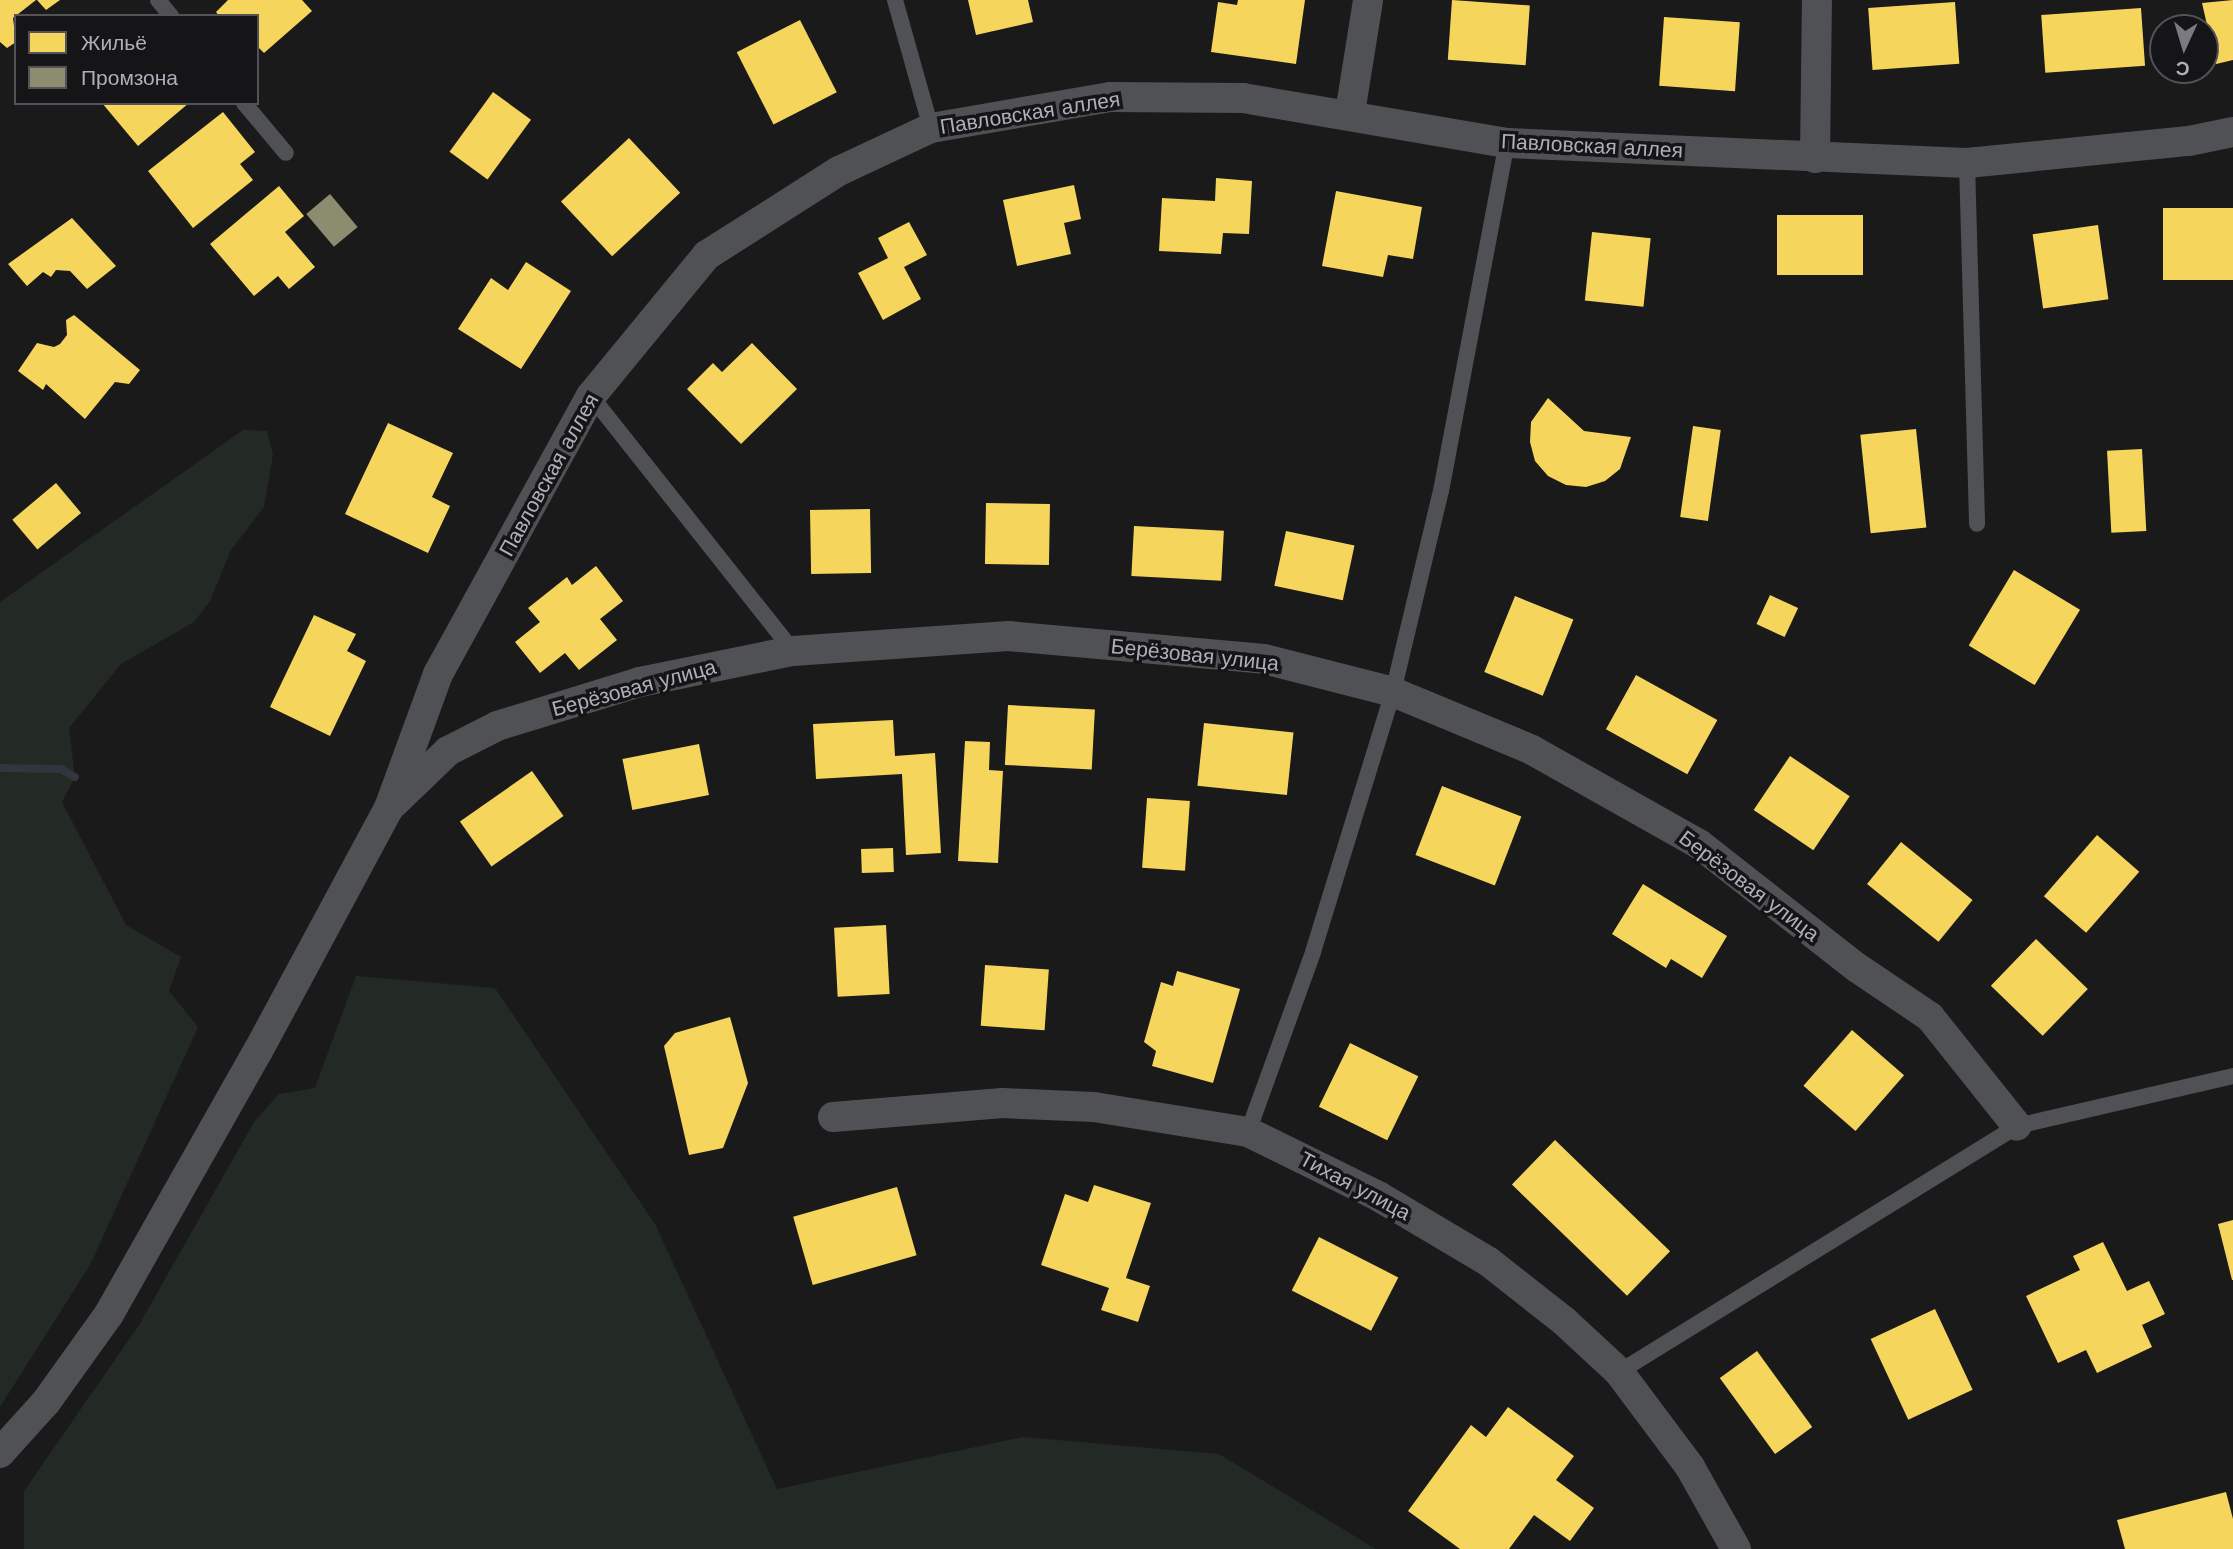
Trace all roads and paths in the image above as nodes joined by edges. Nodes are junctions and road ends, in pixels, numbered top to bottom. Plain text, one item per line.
1 (158, 0) edge
2 (895, 0) edge
3 (1368, 0) edge
4 (1817, 0) edge
5 (169, 14) edge
6 (246, 105) edge
7 (1350, 113) junction
8 (931, 128) junction
9 (2233, 132) edge
10 (1507, 143) junction
11 (286, 153) dead end
12 (1815, 158) junction
13 (1967, 163) junction
14 (591, 396) junction
15 (1978, 524) dead end
16 (793, 651) junction
17 (1393, 692) junction
18 (389, 808) junction
19 (2233, 1076) edge
20 (833, 1117) dead end
21 (2017, 1126) junction
22 (1248, 1132) junction
23 (1619, 1372) junction
24 (0, 1453) edge
25 (1736, 1549) edge

1 - 5 lane
2 - 8 lane
3 - 7 street
4 - 12 street
6 - 11 lane
7 - 8 street, Павловская аллея
7 - 10 street, Павловская аллея
8 - 14 street, Павловская аллея
9 - 13 street, Павловская аллея
10 - 12 street, Павловская аллея
10 - 17 lane
12 - 13 street, Павловская аллея
13 - 15 lane
14 - 16 lane
14 - 18 street, Павловская аллея
16 - 17 street, Берёзовая улица
16 - 18 street, Берёзовая улица
17 - 21 street, Берёзовая улица
17 - 22 lane
18 - 24 street
19 - 21 lane
20 - 22 street, Тихая улица
21 - 23 lane
22 - 23 street, Тихая улица
23 - 25 street, Тихая улица

